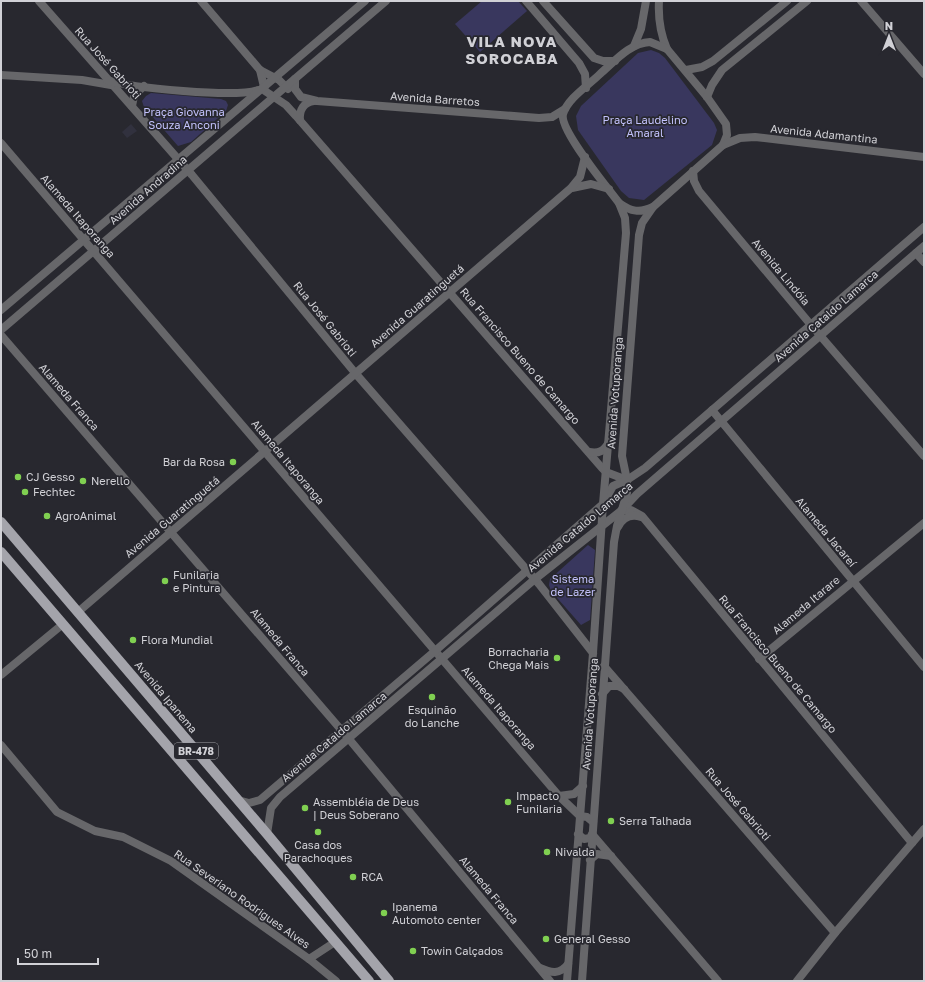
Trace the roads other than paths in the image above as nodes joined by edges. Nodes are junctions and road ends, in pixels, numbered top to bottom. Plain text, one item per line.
1 (39, 1) edge
2 (201, 1) edge
3 (365, 1) edge
4 (386, 1) edge
5 (526, 1) edge
6 (544, 1) edge
7 (646, 1) edge
8 (659, 1) edge
9 (787, 1) edge
10 (807, 1) edge
11 (862, 1) edge
12 (634, 46) junction
13 (667, 49) junction
14 (615, 61) junction
15 (260, 70) junction
16 (686, 70) junction
17 (924, 74) edge
18 (1, 75) edge
19 (275, 77) junction
20 (295, 79) junction
21 (109, 82) junction
22 (144, 86) junction
23 (285, 86) junction
24 (262, 88) junction
25 (586, 88) junction
26 (273, 97) junction
27 (301, 97) junction
28 (707, 97) junction
29 (317, 101) junction
30 (132, 106) junction
31 (566, 109) junction
32 (300, 120) junction
33 (1, 143) edge
34 (723, 145) junction
35 (924, 156) edge
36 (585, 157) junction
37 (179, 160) junction
38 (188, 170) junction
39 (693, 171) junction
40 (571, 188) junction
41 (609, 189) junction
42 (619, 203) junction
43 (653, 207) junction
44 (924, 227) edge
45 (84, 239) junction
46 (924, 246) edge
47 (94, 251) junction
48 (916, 253) junction
49 (924, 262) edge
50 (449, 292) junction
51 (1, 310) edge
52 (811, 325) junction
53 (1, 330) edge
54 (1, 335) edge
55 (820, 336) junction
56 (356, 374) junction
57 (712, 410) junction
58 (721, 421) junction
59 (609, 442) junction
60 (265, 452) junction
61 (589, 452) junction
62 (924, 456) edge
63 (623, 463) junction
64 (645, 468) junction
65 (606, 472) junction
66 (627, 480) junction
67 (603, 508) junction
68 (622, 510) junction
69 (613, 517) junction
70 (644, 519) junction
71 (1, 522) edge
72 (924, 523) edge
73 (602, 526) junction
74 (171, 531) junction
75 (616, 531) junction
76 (583, 541) junction
77 (600, 548) junction
78 (1, 552) edge
79 (528, 571) junction
80 (535, 579) junction
81 (853, 581) junction
82 (78, 612) junction
83 (63, 624) junction
84 (435, 651) junction
85 (593, 653) junction
86 (442, 659) junction
87 (759, 659) junction
88 (604, 666) junction
89 (924, 667) edge
90 (1, 675) edge
91 (625, 689) junction
92 (602, 694) junction
93 (340, 730) junction
94 (349, 739) junction
95 (1, 745) edge
96 (583, 786) junction
97 (559, 796) junction
98 (238, 800) junction
99 (580, 816) junction
100 (593, 822) junction
101 (579, 825) junction
102 (924, 829) edge
103 (267, 834) junction
104 (578, 834) junction
105 (592, 834) junction
106 (912, 843) junction
107 (611, 856) junction
108 (590, 860) junction
109 (835, 933) junction
110 (335, 942) junction
111 (309, 959) junction
112 (568, 964) junction
113 (539, 967) junction
114 (336, 981) edge
115 (369, 981) edge
116 (389, 981) edge
117 (550, 981) edge
118 (567, 981) edge
119 (582, 981) edge
120 (718, 981) edge
121 (797, 981) edge

1 - 21 street, Rua José Gabrioti
2 - 15 street
3 - 19 street, Avenida Andradina
4 - 20 street, Avenida Andradina
5 - 25 street
6 - 14 street
7 - 12 street
8 - 13 street
9 - 16 street
10 - 28 street
11 - 17 street
12 - 13 street
12 - 14 street
13 - 16 street
14 - 25 street
15 - 19 street
15 - 24 street
16 - 28 street
18 - 21 street
19 - 23 street
19 - 24 street, Avenida Andradina
20 - 23 street, Avenida Andradina
20 - 27 street
21 - 22 street
21 - 30 street, Rua José Gabrioti
22 - 24 street
22 - 30 street
23 - 26 street, Avenida Andradina
23 - 27 street, Avenida Barretos
24 - 26 street
24 - 37 street, Avenida Andradina
25 - 31 street
26 - 32 street, Rua Francisco Bueno de Camargo
26 - 38 street, Avenida Andradina
27 - 29 street, Avenida Barretos
28 - 34 street
29 - 31 street, Avenida Barretos
29 - 32 street
30 - 37 street, Rua José Gabrioti
31 - 36 street
32 - 50 street, Rua Francisco Bueno de Camargo
33 - 45 street, Alameda Itaporanga
34 - 35 street, Avenida Adamantina
34 - 39 street
36 - 40 street, Avenida Guaratinguetá
36 - 41 street
37 - 38 street, Rua José Gabrioti
37 - 45 street, Avenida Andradina
38 - 47 street, Avenida Andradina
38 - 56 street, Rua José Gabrioti
39 - 43 street
39 - 52 street, Avenida Lindóia
40 - 41 street, Avenida Guaratinguetá
40 - 50 street, Avenida Guaratinguetá
41 - 42 street
42 - 43 street
42 - 59 street, Avenida Votuporanga
43 - 63 street, Avenida Votuporanga
44 - 52 street, Avenida Cataldo Lamarca
45 - 47 street, Alameda Itaporanga
45 - 51 street, Avenida Andradina
46 - 48 street, Avenida Cataldo Lamarca
47 - 53 street, Avenida Andradina
47 - 60 street, Alameda Itaporanga
48 - 49 street
48 - 55 street, Avenida Cataldo Lamarca
50 - 56 street, Avenida Guaratinguetá
50 - 61 street, Rua Francisco Bueno de Camargo
52 - 55 street, Avenida Lindóia
52 - 57 street, Avenida Cataldo Lamarca
54 - 74 street, Alameda Franca
55 - 58 street, Avenida Cataldo Lamarca
55 - 62 street, Avenida Lindóia
56 - 60 street, Avenida Guaratinguetá
56 - 79 street, Rua José Gabrioti
57 - 58 street, Alameda Jacareí
57 - 64 street, Avenida Cataldo Lamarca
58 - 68 street, Avenida Cataldo Lamarca
58 - 81 street, Alameda Jacareí
59 - 61 street
59 - 65 street, Avenida Votuporanga
60 - 74 street, Avenida Guaratinguetá
60 - 84 street, Alameda Itaporanga
61 - 65 street, Rua Francisco Bueno de Camargo
63 - 64 street, Avenida Cataldo Lamarca
63 - 66 street, Avenida Votuporanga
64 - 66 street, Avenida Cataldo Lamarca
65 - 66 street, Rua Francisco Bueno de Camargo
65 - 67 street, Avenida Votuporanga
66 - 67 street, Avenida Cataldo Lamarca
66 - 68 street, Avenida Votuporanga
67 - 69 street
67 - 73 street, Avenida Votuporanga
67 - 79 street, Avenida Cataldo Lamarca
68 - 69 street, Avenida Cataldo Lamarca
68 - 70 street, Rua Francisco Bueno de Camargo
68 - 75 street, Avenida Votuporanga
69 - 73 street, Avenida Cataldo Lamarca
70 - 75 street
70 - 87 street, Rua Francisco Bueno de Camargo
71 - 82 main road, Avenida Ipanema / BR-478
72 - 81 street, Alameda Itarare
73 - 76 street, Avenida Cataldo Lamarca
73 - 77 street, Avenida Votuporanga
74 - 82 street, Avenida Guaratinguetá
74 - 93 street, Alameda Franca
75 - 88 street, Avenida Votuporanga
76 - 77 street
76 - 80 street, Avenida Cataldo Lamarca
77 - 85 street, Avenida Votuporanga
78 - 83 main road, BR-478
79 - 80 street, Rua José Gabrioti
79 - 84 street, Avenida Cataldo Lamarca
80 - 85 street, Rua José Gabrioti
80 - 86 street, Avenida Cataldo Lamarca
81 - 87 street, Alameda Itarare
81 - 89 street, Alameda Jacareí
82 - 98 main road, Avenida Ipanema / BR-478
83 - 90 street
83 - 110 main road, BR-478
84 - 86 street, Alameda Itaporanga
84 - 93 street, Avenida Cataldo Lamarca
85 - 96 street, Avenida Votuporanga
86 - 94 street, Avenida Cataldo Lamarca
86 - 97 street, Alameda Itaporanga
87 - 106 street, Rua Francisco Bueno de Camargo
88 - 91 street, Rua José Gabrioti
88 - 92 street, Avenida Votuporanga
91 - 92 street
91 - 109 street, Rua José Gabrioti
92 - 100 street, Avenida Votuporanga
93 - 94 street, Alameda Franca
93 - 98 street, Avenida Cataldo Lamarca
94 - 103 street, Avenida Cataldo Lamarca
94 - 113 street, Alameda Franca
95 - 111 street, Rua Severiano Rodrigues Alves
96 - 97 street
96 - 99 street, Avenida Votuporanga
97 - 99 street, Alameda Itaporanga
97 - 101 street, Alameda Itaporanga
98 - 103 main road, Avenida Ipanema / BR-478
99 - 100 street
99 - 101 street, Avenida Votuporanga
100 - 105 street, Avenida Votuporanga
101 - 104 street, Avenida Votuporanga
102 - 106 street
103 - 116 main road, Avenida Ipanema / BR-478
104 - 105 street
104 - 112 street, Avenida Votuporanga
105 - 107 street
105 - 108 street, Avenida Votuporanga
106 - 109 street
107 - 108 street
107 - 120 street
108 - 119 street, Avenida Votuporanga
109 - 121 street
110 - 111 street
110 - 115 main road, BR-478
111 - 114 street, Rua Severiano Rodrigues Alves
112 - 113 street
112 - 118 street, Avenida Votuporanga
113 - 117 street, Alameda Franca

